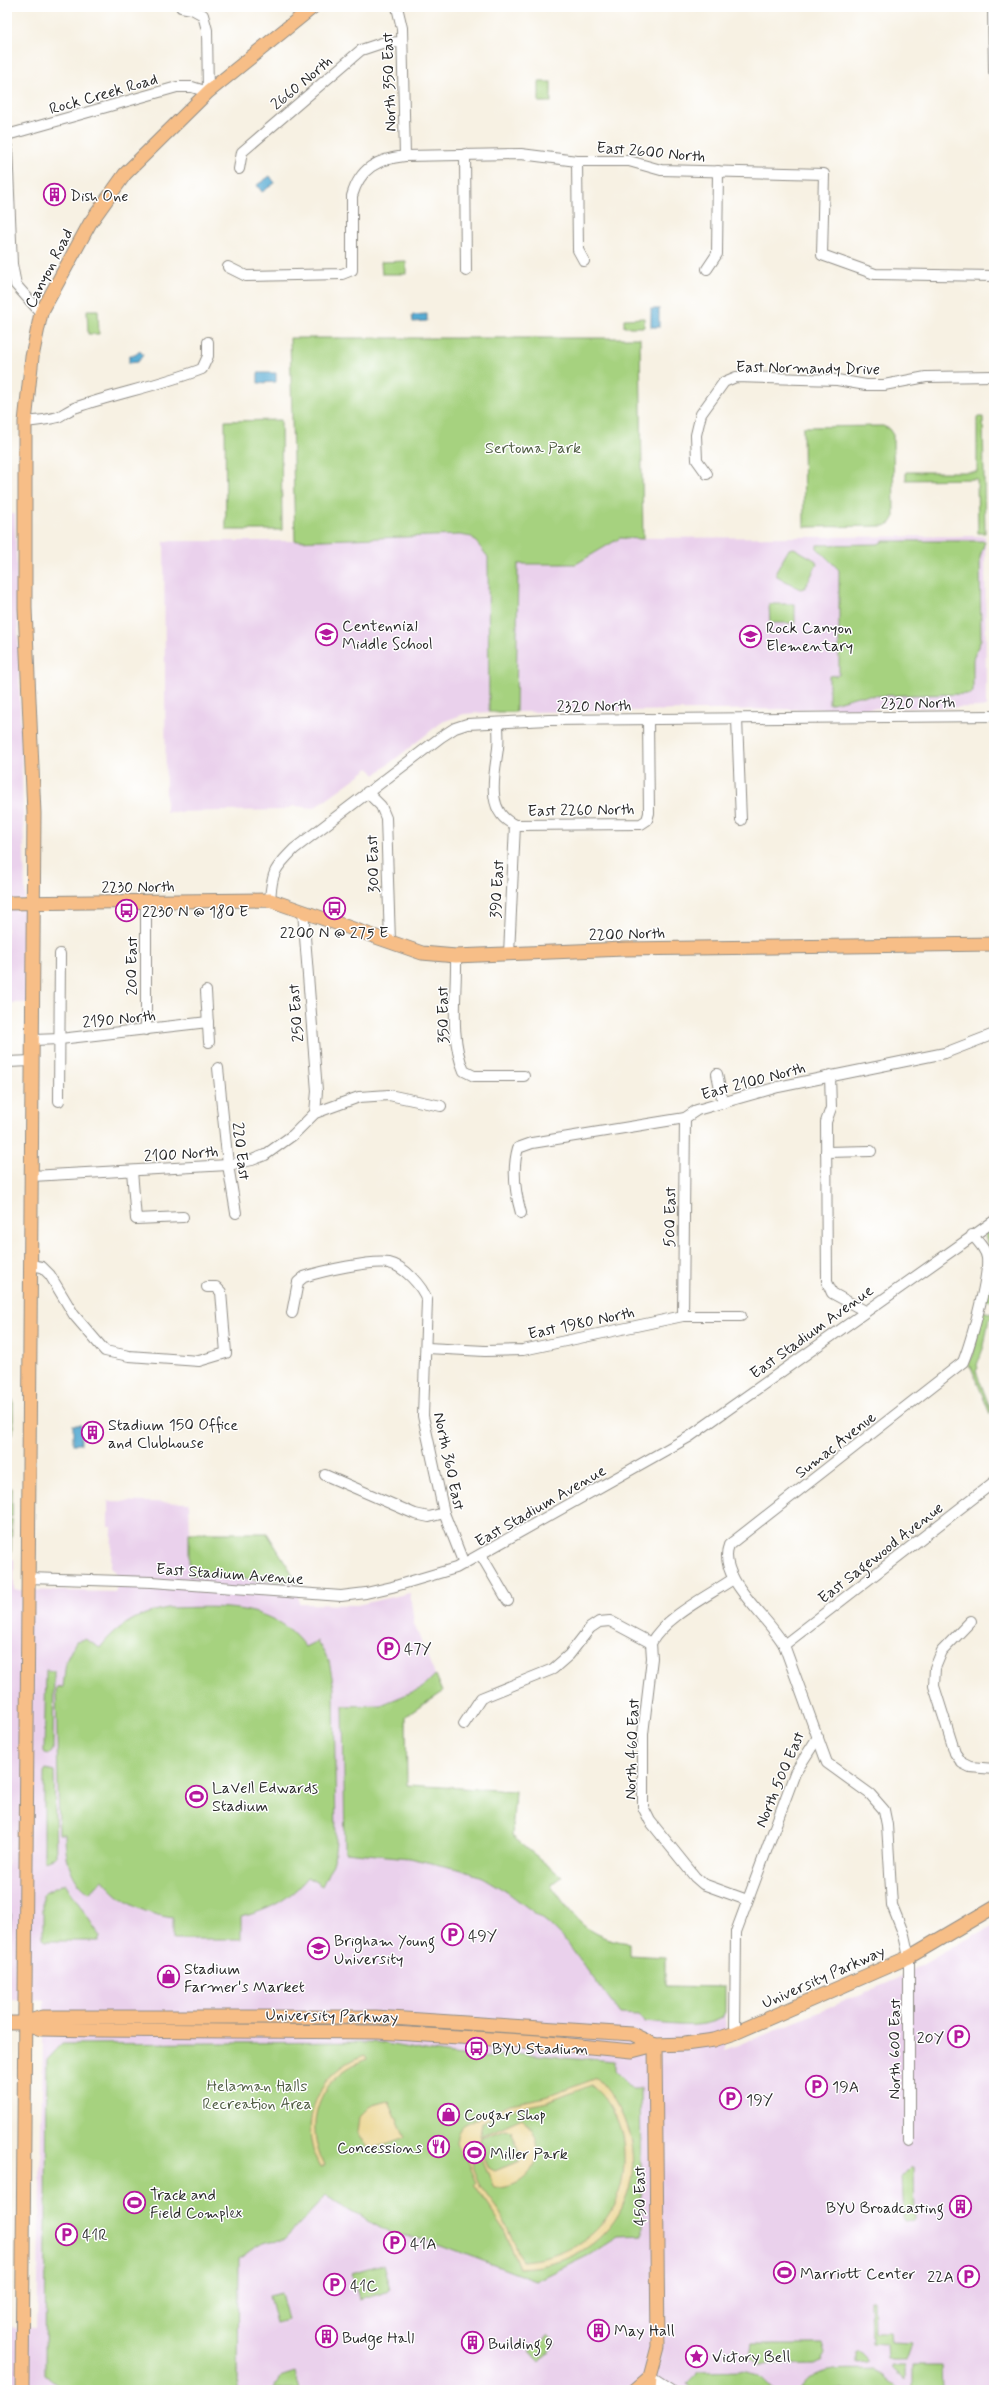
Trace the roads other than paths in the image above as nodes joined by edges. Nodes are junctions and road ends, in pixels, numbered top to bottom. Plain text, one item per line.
1 (181, 7) edge
2 (313, 7) edge
3 (398, 7) edge
4 (993, 7) edge
5 (402, 42) junction
6 (994, 72) edge
7 (208, 92) junction
8 (7, 135) edge
9 (7, 147) edge
10 (465, 154) junction
11 (405, 156) junction
12 (577, 161) junction
13 (239, 169) dead end
14 (718, 171) junction
15 (584, 262) dead end
16 (228, 266) dead end
17 (707, 269) dead end
18 (466, 271) dead end
19 (994, 276) edge
20 (41, 313) junction
21 (208, 342) dead end
22 (994, 376) edge
23 (25, 422) junction
24 (707, 474) dead end
25 (994, 716) edge
26 (648, 719) junction
27 (737, 719) junction
28 (498, 723) junction
29 (367, 792) junction
30 (741, 820) dead end
31 (515, 825) junction
32 (270, 900) junction
33 (34, 903) junction
34 (146, 903) junction
35 (7, 904) edge
36 (303, 911) junction
37 (390, 942) junction
38 (994, 944) edge
39 (60, 954) dead end
40 (509, 954) junction
41 (456, 956) junction
42 (206, 990) dead end
43 (208, 1022) junction
44 (146, 1030) junction
45 (994, 1034) edge
46 (60, 1039) junction
47 (33, 1040) junction
48 (209, 1042) dead end
49 (32, 1061) junction
50 (7, 1062) edge
51 (218, 1068) dead end
52 (717, 1074) dead end
53 (524, 1076) dead end
54 (830, 1076) junction
55 (59, 1101) dead end
56 (723, 1103) junction
57 (441, 1106) dead end
58 (315, 1113) junction
59 (685, 1118) junction
60 (871, 1151) dead end
61 (826, 1152) junction
62 (228, 1165) junction
63 (132, 1171) junction
64 (32, 1176) junction
65 (236, 1213) dead end
66 (520, 1214) dead end
67 (182, 1217) dead end
68 (994, 1221) edge
69 (972, 1235) junction
70 (31, 1265) junction
71 (207, 1287) dead end
72 (865, 1311) junction
73 (292, 1313) dead end
74 (683, 1316) junction
75 (741, 1316) dead end
76 (427, 1348) junction
77 (325, 1475) dead end
78 (994, 1482) edge
79 (444, 1512) junction
80 (481, 1555) junction
81 (464, 1564) junction
82 (28, 1578) junction
83 (733, 1579) junction
84 (508, 1601) dead end
85 (971, 1621) dead end
86 (651, 1643) junction
87 (784, 1645) junction
88 (464, 1724) dead end
89 (818, 1737) junction
90 (994, 1769) edge
91 (747, 1900) junction
92 (994, 1907) edge
93 (909, 1957) junction
94 (7, 2023) edge
95 (24, 2023) junction
96 (735, 2033) junction
97 (655, 2045) junction
98 (909, 2141) dead end
99 (650, 2384) edge
100 (22, 2390) edge
101 (634, 2390) edge
102 (670, 2390) edge

1 - 7 street
2 - 7 main road, Canyon Road
3 - 5 street, North 350 East
4 - 6 street
5 - 11 street, North 350 East
5 - 13 street, 2660 North
7 - 8 street, Rock Creek Road
7 - 20 main road, Canyon Road
9 - 20 street
10 - 11 street, East 2600 North
10 - 12 street, East 2600 North
10 - 18 street
11 - 16 street, East 2600 North
12 - 14 street, East 2600 North
12 - 15 street
14 - 17 street
14 - 19 street, East 2600 North
20 - 23 main road, Canyon Road
21 - 23 street
22 - 24 street, East Normandy Drive
23 - 33 main road, Canyon Road
25 - 27 street, 2320 North
26 - 27 street, 2320 North
26 - 28 street, 2320 North
26 - 31 street, East 2260 North
27 - 30 street
28 - 29 street, 2320 North
28 - 31 street
29 - 32 street, 2320 North
29 - 37 street, 300 East
31 - 40 street, 390 East
32 - 34 main road, 2230 North
32 - 36 main road, 2200 North
33 - 34 main road, 2230 North
33 - 35 main road, 2230 North
33 - 47 main road, Canyon Road
34 - 44 street, 200 East
36 - 37 main road, 2200 North
36 - 58 street, 250 East
37 - 41 main road, 2200 North
38 - 40 main road, 2200 North
39 - 46 street
40 - 41 main road, 2200 North
41 - 53 street, 350 East
42 - 43 street
43 - 44 street, 2190 North
43 - 48 street
44 - 46 street, 2190 North
45 - 54 street, East 2100 North
46 - 47 street, 2190 North
46 - 55 street
47 - 49 main road, Canyon Road
49 - 50 street
49 - 64 main road, Canyon Road
51 - 62 street, 220 East
52 - 56 street
54 - 56 street, East 2100 North
54 - 61 street
56 - 59 street, East 2100 North
57 - 58 street
58 - 62 street, 2100 North
59 - 66 street, East 2100 North
59 - 74 street, 500 East
60 - 61 street
61 - 72 street
62 - 63 street, 2100 North
62 - 65 street, 220 East
63 - 64 street, 2100 North
63 - 67 street
64 - 70 main road, Canyon Road
68 - 69 street, East Stadium Avenue
69 - 72 street, East Stadium Avenue
69 - 83 street, Sumac Avenue
70 - 71 street
70 - 82 main road, Canyon Road
72 - 80 street, East Stadium Avenue
73 - 76 street, North 360 East
74 - 75 street, East 1980 North
74 - 76 street, East 1980 North
76 - 79 street, North 360 East
77 - 79 street
78 - 87 street, East Sagewood Avenue
79 - 81 street, North 360 East
80 - 81 street, East Stadium Avenue
80 - 84 street
81 - 82 street, East Stadium Avenue
82 - 95 main road, Canyon Road
83 - 86 street
83 - 87 street, North 500 East
85 - 90 street
86 - 88 street
86 - 91 street, North 460 East
87 - 89 street, North 500 East
89 - 91 street, North 500 East
89 - 93 street, North 600 East
91 - 96 street, North 500 East
92 - 93 main road, University Parkway
93 - 96 main road, University Parkway
93 - 98 street, North 600 East
94 - 95 main road, University Parkway
95 - 97 main road, University Parkway
95 - 97 main road, University Parkway
95 - 100 main road, Canyon Road
96 - 97 main road, University Parkway
97 - 99 main road, 450 East
99 - 101 main road
99 - 102 street

